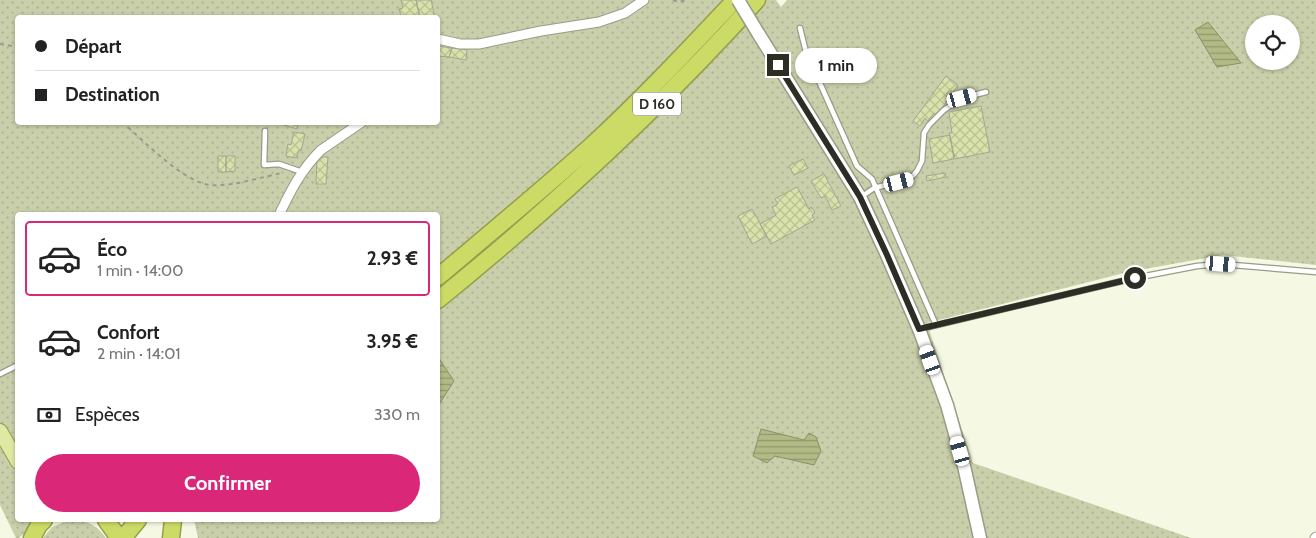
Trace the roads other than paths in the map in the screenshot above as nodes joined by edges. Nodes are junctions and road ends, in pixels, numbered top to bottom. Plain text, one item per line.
1 (644, 0) edge
2 (736, 0) edge
3 (757, 0) edge
4 (800, 28) dead end
5 (440, 39) edge
6 (986, 92) dead end
7 (358, 125) edge
8 (266, 131) dead end
9 (302, 172) junction
10 (874, 188) junction
11 (860, 197) junction
12 (280, 212) edge
13 (1316, 272) edge
14 (440, 275) edge
15 (440, 298) edge
16 (936, 325) junction
17 (919, 329) junction
18 (15, 366) edge
19 (0, 374) edge
20 (0, 432) edge
21 (15, 448) edge
22 (15, 457) edge
23 (108, 522) edge
24 (136, 522) edge
25 (173, 522) edge
26 (121, 538) edge
27 (171, 538) edge
28 (980, 538) edge

1 - 5 street
2 - 11 street, bridge
2 - 14 highway, D 160
3 - 15 highway, D 160
4 - 10 lane
6 - 10 lane
7 - 9 street
8 - 9 lane
9 - 12 street
10 - 11 lane
10 - 16 lane
11 - 17 street
13 - 16 lane
16 - 17 lane
17 - 28 street
18 - 19 lane
20 - 21 main road
20 - 22 main road
23 - 26 highway
24 - 26 highway
25 - 27 highway

